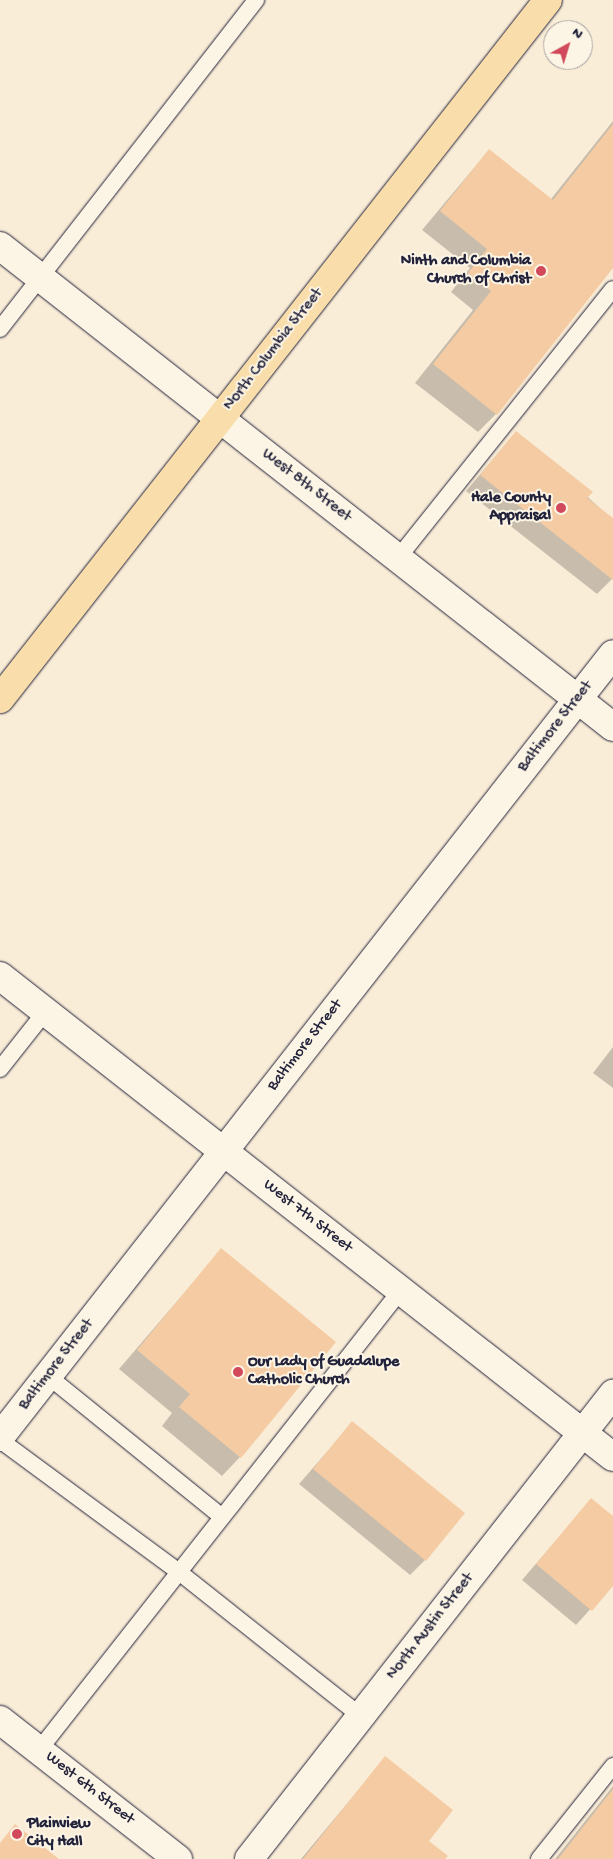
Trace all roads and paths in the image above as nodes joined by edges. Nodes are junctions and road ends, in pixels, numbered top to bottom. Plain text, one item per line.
1 (256, 0) edge
2 (548, 0) edge
3 (0, 246) edge
4 (40, 277) junction
5 (613, 289) edge
6 (0, 329) edge
7 (220, 418) junction
8 (398, 558) junction
9 (613, 654) edge
10 (0, 699) edge
11 (578, 699) junction
12 (613, 727) edge
13 (0, 976) edge
14 (46, 1012) junction
15 (0, 1069) edge
16 (223, 1152) junction
17 (400, 1290) junction
18 (48, 1376) junction
19 (613, 1394) edge
20 (582, 1433) junction
21 (0, 1438) edge
22 (613, 1457) edge
23 (222, 1517) junction
24 (180, 1572) junction
25 (361, 1716) junction
26 (0, 1720) edge
27 (39, 1750) junction
28 (613, 1766) edge
29 (178, 1859) edge
30 (249, 1859) edge
31 (539, 1859) edge

1 - 4 lane
2 - 7 main road, North Columbia Street
3 - 4 street, West 8th Street
4 - 6 lane
4 - 7 street, West 8th Street
5 - 8 lane
7 - 8 street, West 8th Street
7 - 10 main road, North Columbia Street
8 - 11 street, West 8th Street
9 - 11 street, Baltimore Street
11 - 12 street, West 8th Street
11 - 16 street, Baltimore Street
13 - 14 street, West 7th Street
14 - 15 lane
14 - 16 street, West 7th Street
16 - 17 street, West 7th Street
16 - 18 street, Baltimore Street
17 - 20 street, West 7th Street
17 - 23 lane
18 - 21 street, Baltimore Street
18 - 23 lane
19 - 20 street, North Austin Street
20 - 22 street, West 7th Street
20 - 25 street, North Austin Street
21 - 24 lane
23 - 24 lane
24 - 25 lane
24 - 27 lane
25 - 30 street, North Austin Street
26 - 27 street, West 6th Street
27 - 29 street, West 6th Street
28 - 31 lane

